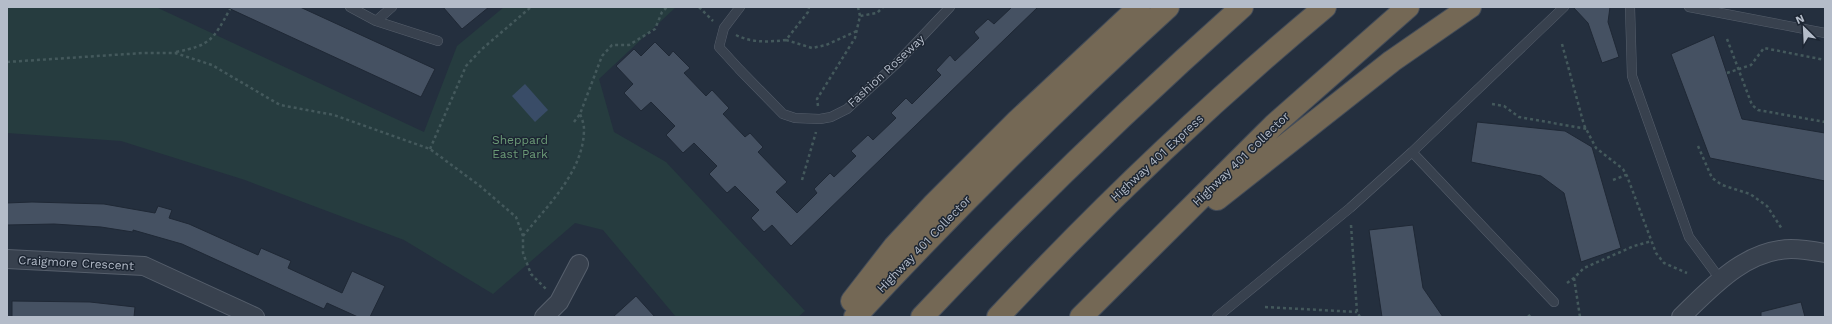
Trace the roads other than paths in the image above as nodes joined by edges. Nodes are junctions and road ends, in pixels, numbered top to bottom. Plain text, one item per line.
1 (350, 7) edge
2 (392, 7) edge
3 (740, 7) edge
4 (950, 7) edge
5 (1139, 7) edge
6 (1168, 7) edge
7 (1242, 7) edge
8 (1325, 7) edge
9 (1408, 7) edge
10 (1470, 7) edge
11 (1564, 7) edge
12 (1630, 7) edge
13 (1689, 7) edge
14 (376, 20) junction
15 (1825, 33) edge
16 (438, 41) dead end
17 (1412, 152) junction
18 (1825, 253) edge
19 (7, 259) edge
20 (579, 264) dead end
21 (1121, 276) junction
22 (1720, 280) junction
23 (1554, 302) dead end
24 (255, 317) edge
25 (544, 317) edge
26 (840, 317) edge
27 (855, 317) edge
28 (922, 317) edge
29 (998, 317) edge
30 (1081, 317) edge
31 (1217, 317) edge
32 (1681, 317) edge

1 - 14 lane
2 - 14 lane
3 - 4 lane, Fashion Roseway
5 - 26 highway
6 - 27 highway, Highway 401 Collector
7 - 28 highway
8 - 29 highway, Highway 401 Express
9 - 21 highway, Highway 401 Collector
10 - 21 highway
11 - 17 lane
12 - 22 lane
13 - 15 lane
14 - 16 lane
17 - 23 lane
17 - 31 lane
18 - 22 street
19 - 24 street, Craigmore Crescent
20 - 25 street
21 - 30 highway, Highway 401 Collector
22 - 32 street

